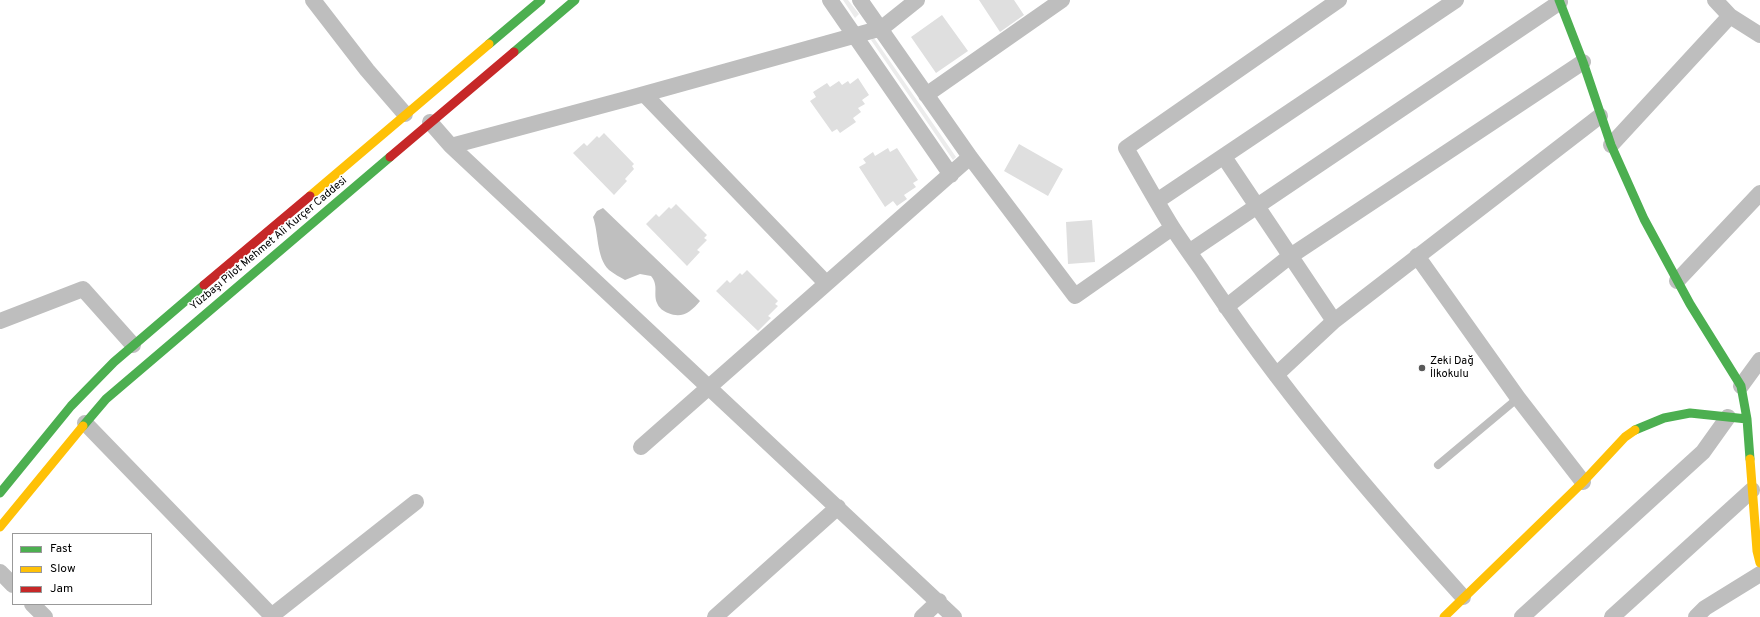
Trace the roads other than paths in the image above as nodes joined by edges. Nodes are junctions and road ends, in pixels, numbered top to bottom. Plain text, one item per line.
1 (313, 0) edge
2 (541, 0) edge
3 (575, 0) edge
4 (830, 0) edge
5 (860, 0) edge
6 (917, 0) edge
7 (1062, 0) edge
8 (1339, 0) edge
9 (1456, 0) edge
10 (1715, 0) edge
11 (1559, 1) edge
12 (1730, 16) junction
13 (879, 28) junction
14 (855, 35) junction
15 (1760, 35) edge
16 (1583, 62) junction
17 (644, 94) junction
18 (926, 95) junction
19 (405, 114) junction
20 (1600, 116) junction
21 (430, 122) junction
22 (1611, 145) junction
23 (451, 146) junction
24 (970, 157) junction
25 (1224, 157) junction
26 (950, 175) junction
27 (1760, 194) edge
28 (1156, 201) junction
29 (1257, 205) junction
30 (1172, 228) junction
31 (1189, 252) junction
32 (1417, 256) junction
33 (1289, 257) junction
34 (1677, 281) junction
35 (826, 283) junction
36 (1226, 307) junction
37 (0, 321) edge
38 (1334, 321) junction
39 (133, 345) junction
40 (1760, 360) edge
41 (1276, 375) junction
42 (1741, 386) junction
43 (709, 387) junction
44 (1518, 398) junction
45 (1728, 417) junction
46 (1747, 419) junction
47 (85, 423) junction
48 (641, 447) dead end
49 (1438, 465) dead end
50 (1583, 482) junction
51 (1752, 490) junction
52 (0, 493) edge
53 (416, 502) dead end
54 (838, 508) junction
55 (0, 527) edge
56 (1760, 563) edge
57 (0, 572) edge
58 (1760, 574) edge
59 (12, 584) edge
60 (1463, 597) junction
61 (939, 601) junction
62 (33, 605) edge
63 (272, 616) edge
64 (45, 617) edge
65 (715, 617) edge
66 (922, 617) edge
67 (954, 617) edge
68 (1444, 617) edge
69 (1522, 617) edge
70 (1612, 617) edge
71 (1696, 617) edge

1 - 19 street
2 - 19 main road, Yüzbaşı Pilot Mehmet Ali Kurçer Caddesi
3 - 21 main road, Yüzbaşı Pilot Mehmet Ali Kurçer Caddesi
4 - 14 street
5 - 13 street
6 - 13 street
7 - 18 street
8 - 28 street
9 - 25 street
10 - 12 street
11 - 16 main road
11 - 29 street
12 - 15 street
12 - 22 street
13 - 14 street
13 - 18 street
14 - 17 street
14 - 26 street
16 - 20 main road
16 - 33 street
17 - 23 street
17 - 35 street
18 - 24 street
19 - 39 main road, Yüzbaşı Pilot Mehmet Ali Kurçer Caddesi
20 - 22 main road
20 - 32 street
21 - 23 street
21 - 47 main road, Yüzbaşı Pilot Mehmet Ali Kurçer Caddesi
22 - 34 main road
23 - 43 street
24 - 26 street
24 - 30 street
25 - 28 street
25 - 29 street
26 - 35 street
27 - 34 street
28 - 30 street
29 - 31 street
29 - 33 street
30 - 31 street
31 - 36 street
32 - 38 street
32 - 44 street
33 - 36 street
33 - 38 street
34 - 42 main road
35 - 43 street
36 - 41 street
37 - 39 street
38 - 41 street
39 - 52 main road, Yüzbaşı Pilot Mehmet Ali Kurçer Caddesi
40 - 42 street
41 - 60 street
42 - 46 main road
43 - 48 street
43 - 54 street
44 - 49 lane
44 - 50 street
45 - 46 main road
45 - 50 main road
45 - 69 street
46 - 51 main road
47 - 55 main road, Yüzbaşı Pilot Mehmet Ali Kurçer Caddesi
47 - 63 street
50 - 60 main road
51 - 56 main road
51 - 70 street
53 - 63 street
54 - 61 street
54 - 65 street
57 - 59 street
58 - 71 street
60 - 68 main road
61 - 66 street
61 - 67 street
62 - 64 street

